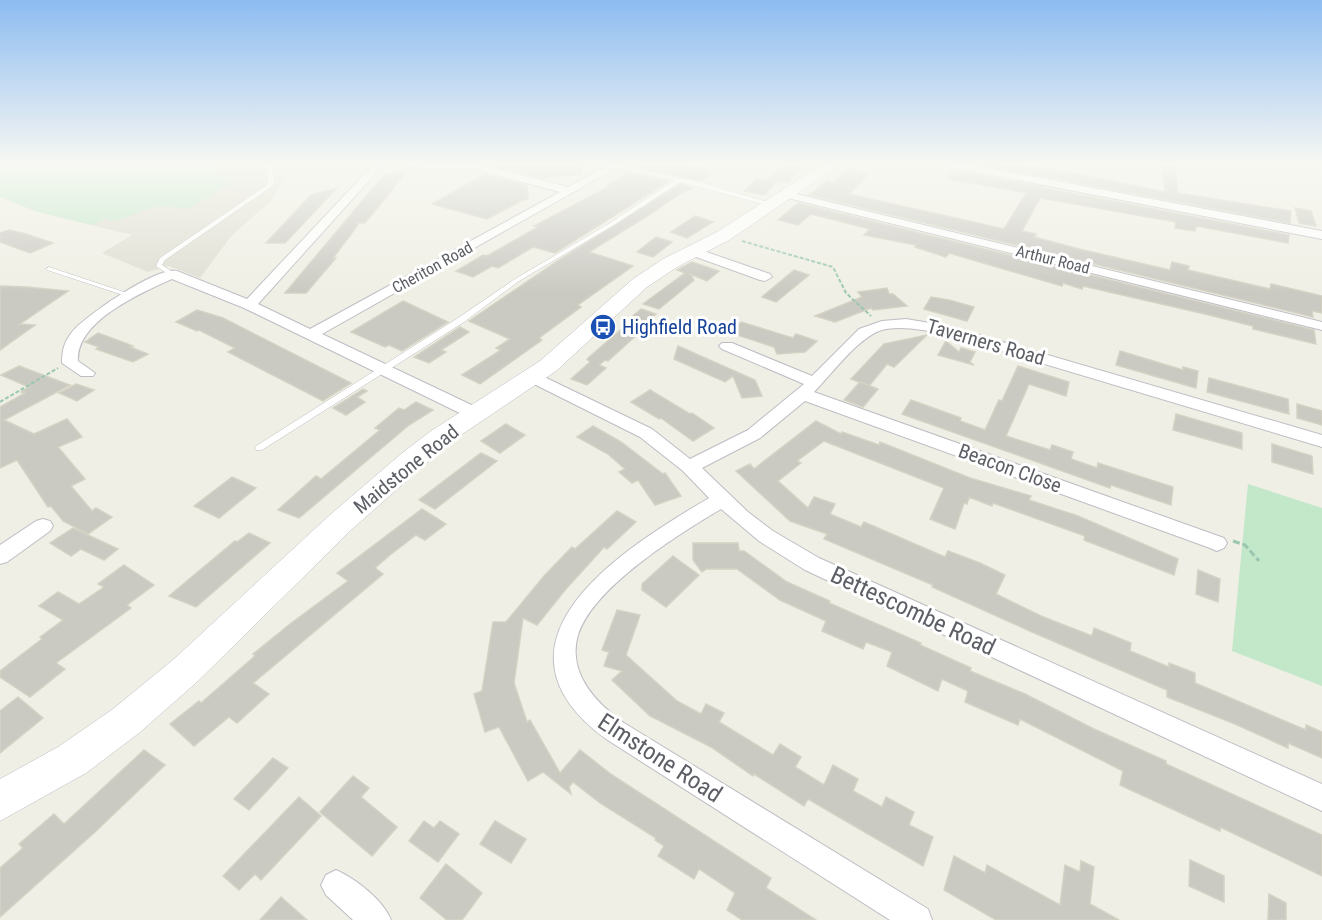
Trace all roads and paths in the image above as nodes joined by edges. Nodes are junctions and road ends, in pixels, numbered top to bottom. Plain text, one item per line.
1 (238, 207) edge
2 (340, 207) edge
3 (540, 207) edge
4 (638, 207) edge
5 (766, 207) edge
6 (812, 207) edge
7 (1175, 207) edge
8 (1322, 235) edge
9 (723, 236) junction
10 (692, 251) junction
11 (49, 269) dead end
12 (172, 274) junction
13 (765, 277) dead end
14 (128, 294) junction
15 (249, 305) junction
16 (882, 325) junction
17 (1322, 326) edge
18 (310, 335) junction
19 (727, 346) dead end
20 (70, 363) junction
21 (382, 369) junction
22 (87, 373) dead end
23 (532, 377) junction
24 (808, 388) junction
25 (0, 402) edge
26 (476, 414) junction
27 (1322, 441) edge
28 (259, 448) dead end
29 (689, 467) junction
30 (722, 500) junction
31 (44, 526) dead end
32 (1217, 543) joint
33 (0, 556) edge
34 (1259, 561) dead end
35 (1322, 798) edge
36 (0, 801) edge
37 (336, 885) dead end
38 (376, 920) edge
39 (917, 920) edge

1 - 12 lane
2 - 15 street
3 - 18 street, Cheriton Road
4 - 21 lane
5 - 9 street, Maidstone Road
6 - 17 street, Arthur Road
7 - 8 street
9 - 10 street, Maidstone Road
9 - 16 path
10 - 13 street
10 - 23 street, Maidstone Road
11 - 14 lane
12 - 14 street
12 - 15 street
14 - 20 street
15 - 18 street
16 - 24 street, Taverners Road
16 - 27 street, Taverners Road
18 - 21 street
19 - 24 street, Beacon Close
20 - 22 street
20 - 25 path
21 - 26 street
21 - 28 lane
23 - 26 street, Maidstone Road
23 - 29 street, Bettescombe Road
24 - 29 street, Taverners Road
24 - 32 street, Beacon Close
26 - 36 street, Maidstone Road
29 - 30 street, Bettescombe Road
30 - 35 street, Bettescombe Road
30 - 39 street, Elmstone Road
31 - 33 street
32 - 34 path
37 - 38 street

